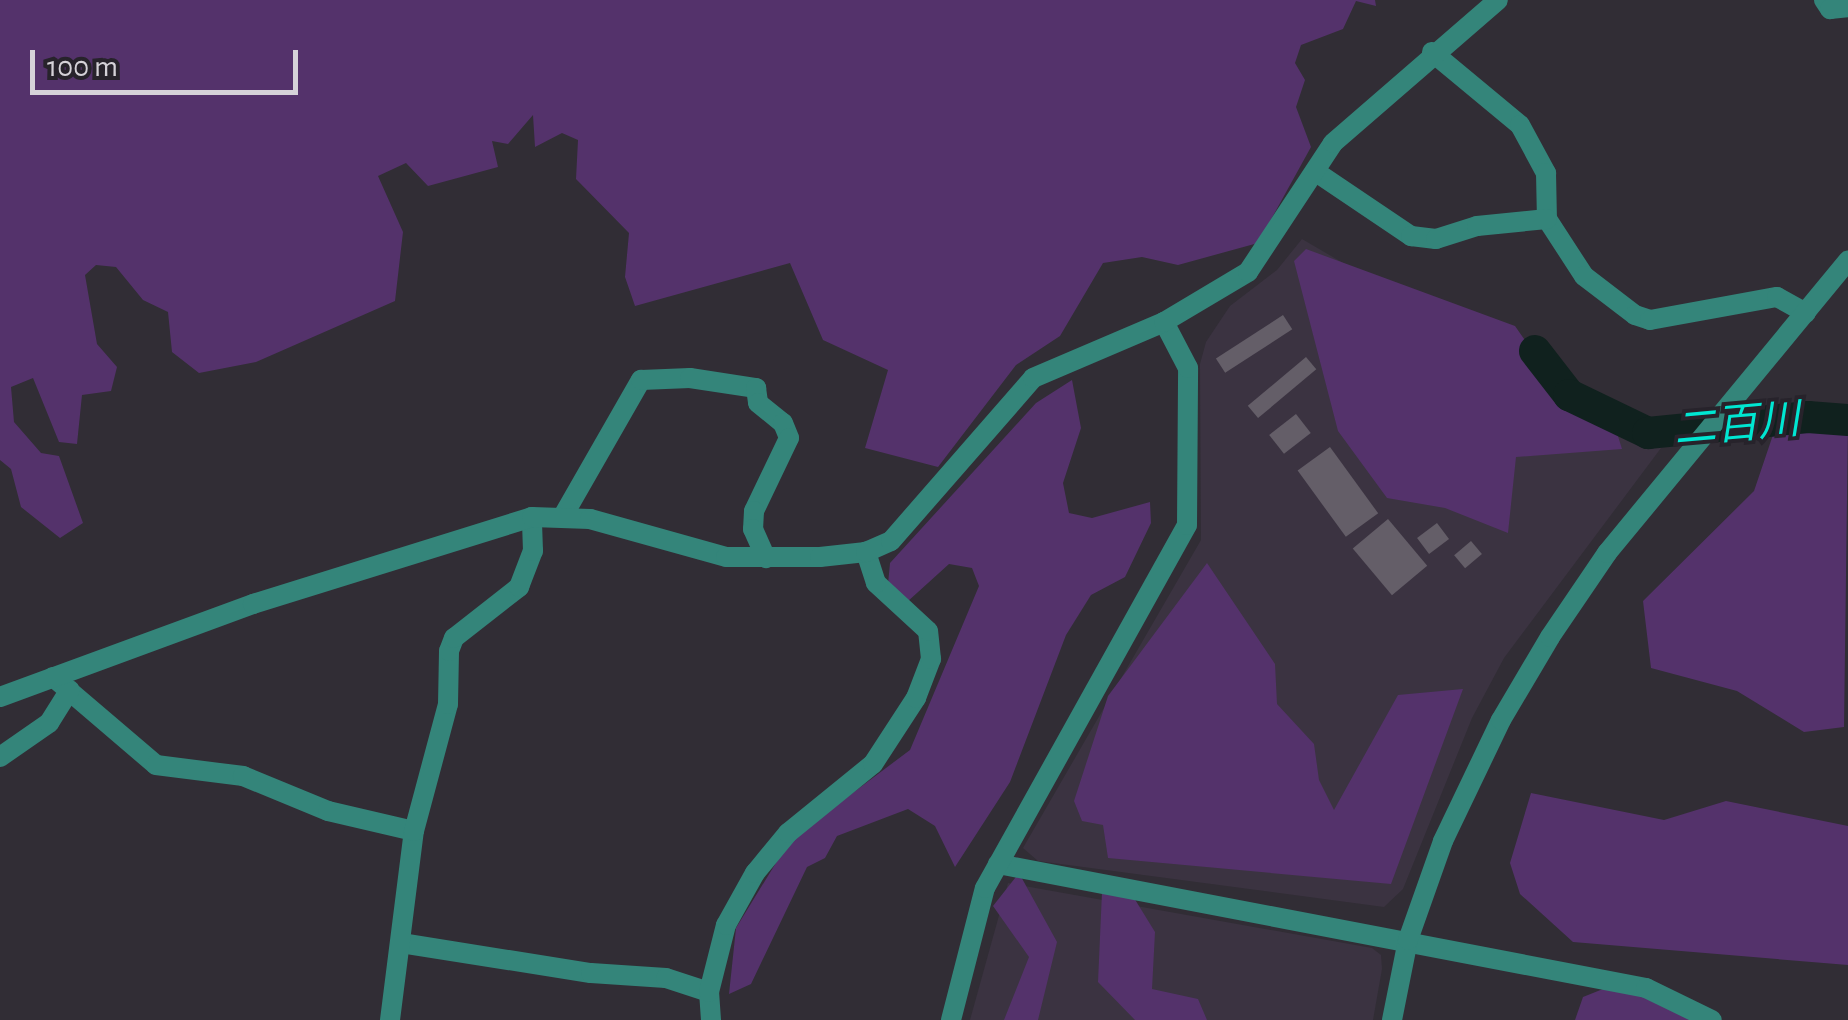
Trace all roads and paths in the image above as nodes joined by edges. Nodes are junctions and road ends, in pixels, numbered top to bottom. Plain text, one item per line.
1 (1498, 0) edge
2 (1824, 0) edge
3 (1848, 6) edge
4 (1473, 7) edge
5 (1432, 52) junction
6 (1316, 172) junction
7 (1547, 219) junction
8 (1848, 262) edge
9 (1806, 313) junction
10 (1164, 322) junction
11 (563, 516) junction
12 (532, 517) junction
13 (866, 552) junction
14 (766, 558) junction
15 (53, 677) junction
16 (70, 690) junction
17 (0, 698) edge
18 (0, 757) edge
19 (414, 831) junction
20 (998, 864) junction
21 (1408, 940) junction
22 (401, 943) junction
23 (709, 992) junction
24 (390, 1020) edge
25 (711, 1020) edge
26 (951, 1020) edge
27 (1392, 1020) edge
28 (1712, 1020) edge

1 - 4 street
2 - 3 street
4 - 5 street
5 - 6 street
5 - 7 street
6 - 7 street
6 - 10 street
7 - 9 street
8 - 9 street
9 - 21 street
10 - 13 street
10 - 20 street
11 - 12 street
11 - 14 street
11 - 14 street
12 - 15 street
12 - 19 street
13 - 14 street
13 - 23 street
15 - 16 street
15 - 17 street
16 - 18 street
16 - 19 street
19 - 22 street
20 - 21 street
20 - 26 street
21 - 27 street
21 - 28 street
22 - 23 street
22 - 24 street
23 - 25 street

